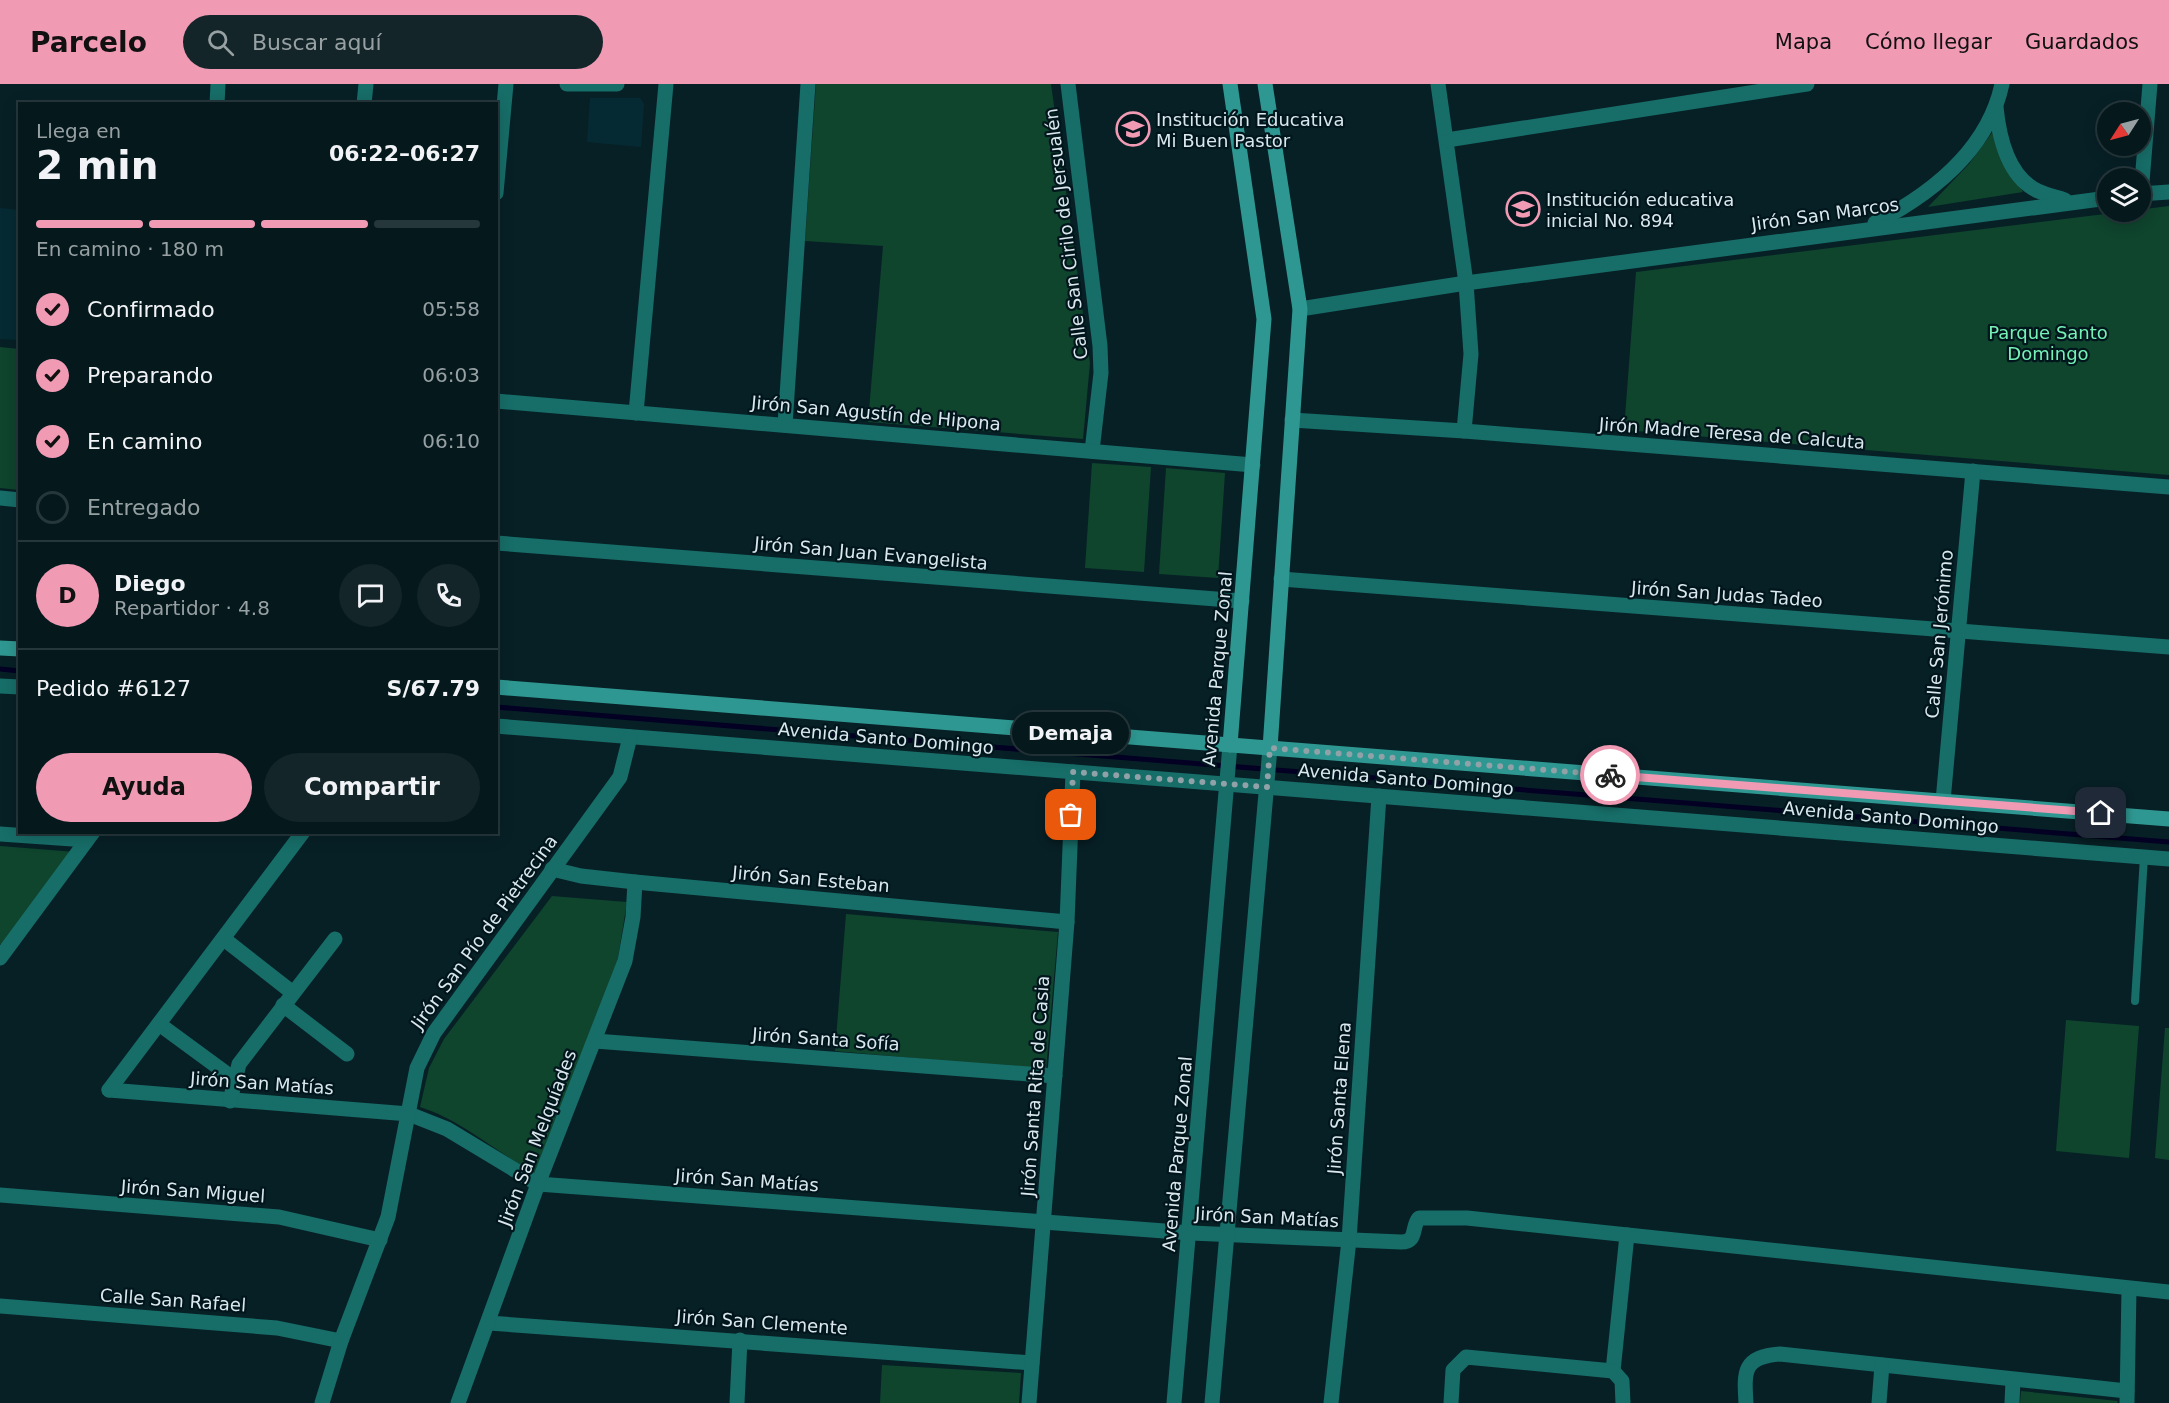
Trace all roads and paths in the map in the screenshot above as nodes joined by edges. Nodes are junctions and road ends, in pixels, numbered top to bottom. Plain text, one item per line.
1 (218, 84) edge
2 (366, 84) edge
3 (506, 84) edge
4 (567, 84) edge
5 (617, 84) edge
6 (666, 84) edge
7 (808, 84) edge
8 (1068, 84) edge
9 (1230, 84) edge
10 (1265, 84) edge
11 (1438, 84) edge
12 (1807, 84) edge
13 (2002, 84) edge
14 (2150, 84) edge
15 (217, 102) edge
16 (364, 102) edge
17 (1996, 107) junction
18 (1447, 140) junction
19 (2143, 168) edge
20 (498, 171) edge
21 (2169, 192) edge
22 (2151, 193) edge
23 (2097, 199) edge
24 (2071, 202) junction
25 (1865, 228) junction
26 (1466, 283) junction
27 (1300, 309) junction
28 (498, 401) edge
29 (636, 413) junction
30 (1292, 420) junction
31 (785, 425) junction
32 (1464, 431) junction
33 (1092, 451) junction
34 (1252, 465) junction
35 (1973, 471) junction
36 (2169, 487) edge
37 (0, 498) edge
38 (18, 500) edge
39 (498, 543) edge
40 (1281, 579) junction
41 (1242, 601) junction
42 (1958, 631) junction
43 (2169, 647) edge
44 (0, 648) edge
45 (18, 649) edge
46 (0, 686) edge
47 (18, 687) edge
48 (498, 687) edge
49 (498, 726) edge
50 (630, 737) junction
51 (1230, 745) junction
52 (1270, 748) junction
53 (1073, 772) junction
54 (1227, 784) junction
55 (1267, 787) junction
56 (1379, 796) junction
57 (1943, 801) junction
58 (2169, 819) edge
59 (0, 834) edge
60 (302, 834) edge
61 (90, 836) edge
62 (2144, 857) junction
63 (2169, 859) edge
64 (552, 869) junction
65 (635, 882) junction
66 (1067, 922) junction
67 (224, 939) junction
68 (335, 939) dead end
69 (2, 953) edge
70 (293, 993) junction
71 (2135, 1001) dead end
72 (283, 1005) junction
73 (159, 1024) junction
74 (595, 1041) junction
75 (346, 1054) dead end
76 (1055, 1076) junction
77 (234, 1079) junction
78 (230, 1101) junction
79 (409, 1114) junction
80 (537, 1184) junction
81 (0, 1195) edge
82 (1044, 1222) junction
83 (1191, 1233) junction
84 (1229, 1234) junction
85 (1627, 1235) junction
86 (380, 1240) junction
87 (1349, 1240) junction
88 (2129, 1289) junction
89 (2169, 1292) edge
90 (0, 1306) edge
91 (489, 1323) junction
92 (740, 1340) junction
93 (341, 1341) junction
94 (1032, 1363) junction
95 (1882, 1365) junction
96 (1613, 1371) junction
97 (2013, 1380) junction
98 (2127, 1397) edge
99 (322, 1403) edge
100 (458, 1403) edge
101 (737, 1403) edge
102 (1029, 1403) edge
103 (1174, 1403) edge
104 (1212, 1403) edge
105 (1331, 1403) edge
106 (1450, 1403) edge
107 (1623, 1403) edge
108 (1746, 1403) edge
109 (1879, 1403) edge
110 (2012, 1403) edge

1 - 15 street
2 - 16 street
3 - 20 street
4 - 5 street
6 - 29 street
7 - 31 street
8 - 33 street, Calle San Cirilo de Jersualén
9 - 34 main road, Avenida Parque Zonal
10 - 27 main road
11 - 18 street
12 - 18 street
13 - 17 street
14 - 19 street
17 - 24 street
17 - 25 street
18 - 26 street
21 - 22 street
23 - 24 street, Jirón San Marcos
24 - 25 street, Jirón San Marcos
25 - 26 street, Jirón San Marcos
26 - 27 street, Jirón San Marcos
26 - 32 street
27 - 30 main road
28 - 29 street, Jirón San Agustín de Hipona
29 - 31 street, Jirón San Agustín de Hipona
30 - 32 street, Jirón Madre Teresa de Calcuta
30 - 40 main road
31 - 33 street, Jirón San Agustín de Hipona
32 - 35 street, Jirón Madre Teresa de Calcuta
33 - 34 street, Jirón San Agustín de Hipona
34 - 41 main road, Avenida Parque Zonal
35 - 36 street, Jirón Madre Teresa de Calcuta
35 - 42 street, Calle San Jerónimo
37 - 38 street
39 - 41 street, Jirón San Juan Evangelista
40 - 42 street, Jirón San Judas Tadeo
40 - 52 main road
41 - 51 main road, Avenida Parque Zonal
42 - 43 street, Jirón San Judas Tadeo
42 - 57 street, Calle San Jerónimo
44 - 45 main road
46 - 47 street
48 - 51 main road, Avenida Santo Domingo
49 - 50 street, Avenida Santo Domingo
50 - 53 street, Avenida Santo Domingo
50 - 64 street, Jirón San Pío de Pietrecina
51 - 52 main road, Avenida Santo Domingo
51 - 54 street, Avenida Parque Zonal
52 - 55 street
52 - 57 main road, Avenida Santo Domingo
53 - 54 street, Avenida Santo Domingo
53 - 66 street, Jirón Santa Rita de Casia
54 - 55 street, Avenida Santo Domingo
54 - 83 street, Avenida Parque Zonal
55 - 56 street, Avenida Santo Domingo
55 - 84 street
56 - 62 street, Avenida Santo Domingo
56 - 87 street, Jirón Santa Elena
57 - 58 main road, Avenida Santo Domingo
59 - 61 street
60 - 67 street
61 - 69 street
62 - 63 street, Avenida Santo Domingo
62 - 71 lane
64 - 65 street, Jirón San Esteban
64 - 79 street, Jirón San Pío de Pietrecina
65 - 66 street, Jirón San Esteban
65 - 74 street, Jirón San Melquíades
66 - 76 street, Jirón Santa Rita de Casia
67 - 70 street
67 - 73 street
68 - 70 street
70 - 72 street
72 - 75 street
72 - 77 street
73 - 77 street
73 - 78 street, Jirón San Matías
74 - 76 street, Jirón Santa Sofía
74 - 80 street, Jirón San Melquíades
76 - 82 street, Jirón Santa Rita de Casia
77 - 78 street
78 - 79 street, Jirón San Matías
79 - 80 street, Jirón San Matías
79 - 86 street, Jirón San Pío de Pietrecina
80 - 82 street, Jirón San Matías
80 - 91 street, Jirón San Melquíades
81 - 86 street, Jirón San Miguel
82 - 83 street, Jirón San Matías
82 - 94 street, Jirón Santa Rita de Casia
83 - 84 street, Jirón San Matías
83 - 103 street, Avenida Parque Zonal
84 - 87 street, Jirón San Matías
84 - 104 street
85 - 87 street, Jirón San Matías
85 - 88 street
85 - 96 street
86 - 93 street, Jirón San Pío de Pietrecina
87 - 105 street, Jirón Santa Elena
88 - 89 street
88 - 98 street
90 - 93 street, Calle San Rafael
91 - 92 street, Jirón San Clemente
91 - 100 street, Jirón San Melquíades
92 - 94 street, Jirón San Clemente
92 - 101 street
93 - 99 street, Jirón San Pío de Pietrecina
94 - 102 street, Jirón Santa Rita de Casia
95 - 97 street
95 - 108 street
95 - 109 street
96 - 106 street
96 - 107 street
97 - 98 street
97 - 110 street

